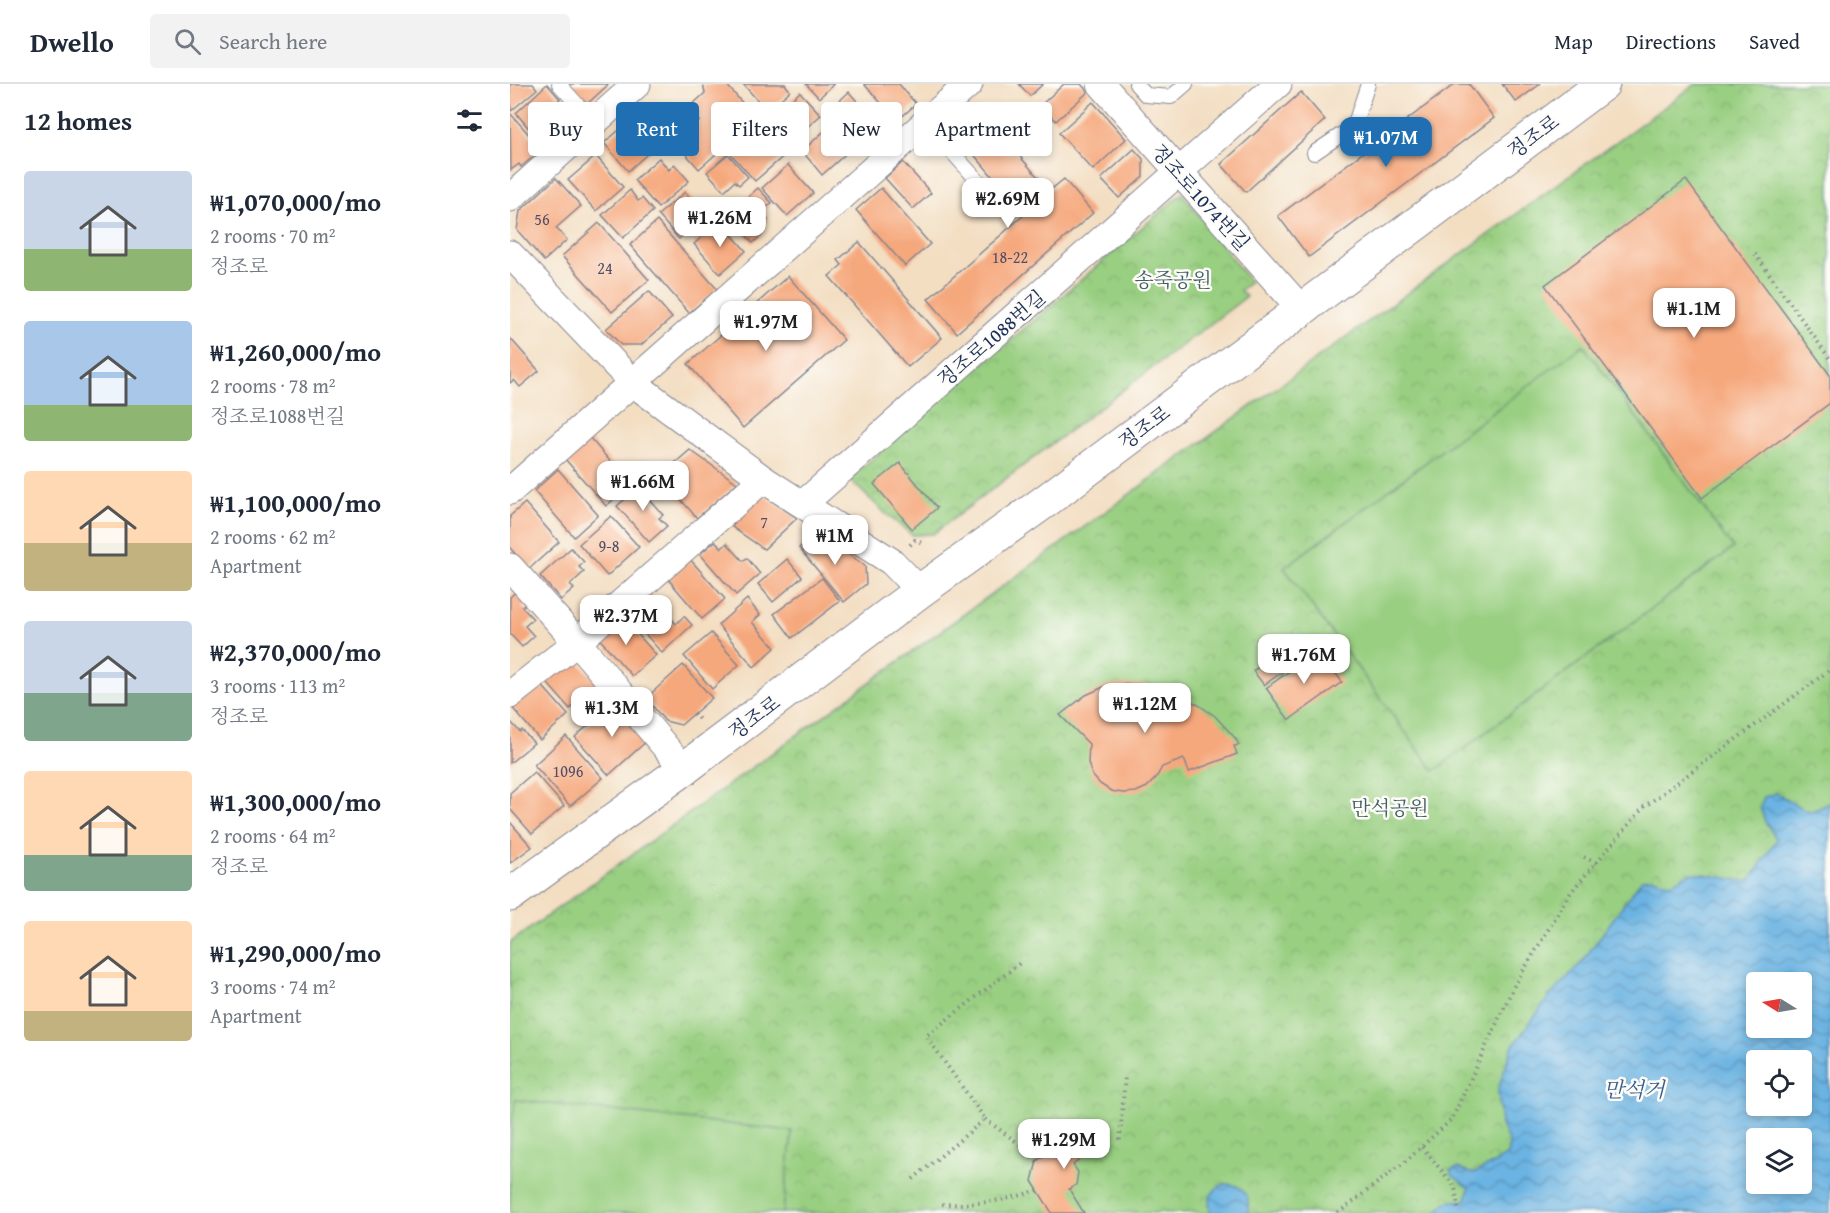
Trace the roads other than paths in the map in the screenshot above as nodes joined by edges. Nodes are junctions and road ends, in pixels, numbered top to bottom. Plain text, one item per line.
1 (559, 84) edge
2 (637, 84) edge
3 (969, 84) edge
4 (1101, 84) edge
5 (1136, 84) edge
6 (1186, 84) edge
7 (1278, 84) edge
8 (1368, 84) edge
9 (1603, 84) edge
10 (575, 102) edge
11 (949, 102) edge
12 (604, 114) edge
13 (914, 134) edge
14 (1314, 153) dead end
15 (557, 156) edge
16 (956, 156) edge
17 (1179, 173) junction
18 (510, 198) edge
19 (995, 200) dead end
20 (510, 254) edge
21 (1302, 310) junction
22 (633, 383) junction
23 (763, 479) junction
24 (510, 491) edge
25 (803, 504) junction
26 (510, 567) edge
27 (920, 591) junction
28 (577, 642) junction
29 (510, 695) edge
30 (684, 769) junction
31 (510, 895) edge

1 - 10 lane
2 - 12 street
3 - 11 street
4 - 17 street, 정조로1074번길
5 - 6 lane
7 - 17 street, 정조로1088번길
8 - 14 lane
9 - 21 street, 정조로
13 - 22 street
15 - 18 street
16 - 19 lane
17 - 21 street, 정조로1074번길
17 - 25 street, 정조로1088번길
20 - 22 street
21 - 27 street, 정조로
22 - 23 street
22 - 24 street
23 - 25 street
23 - 28 street
25 - 27 street
26 - 28 street
27 - 30 street, 정조로
28 - 29 street
28 - 30 street
30 - 31 street, 정조로

